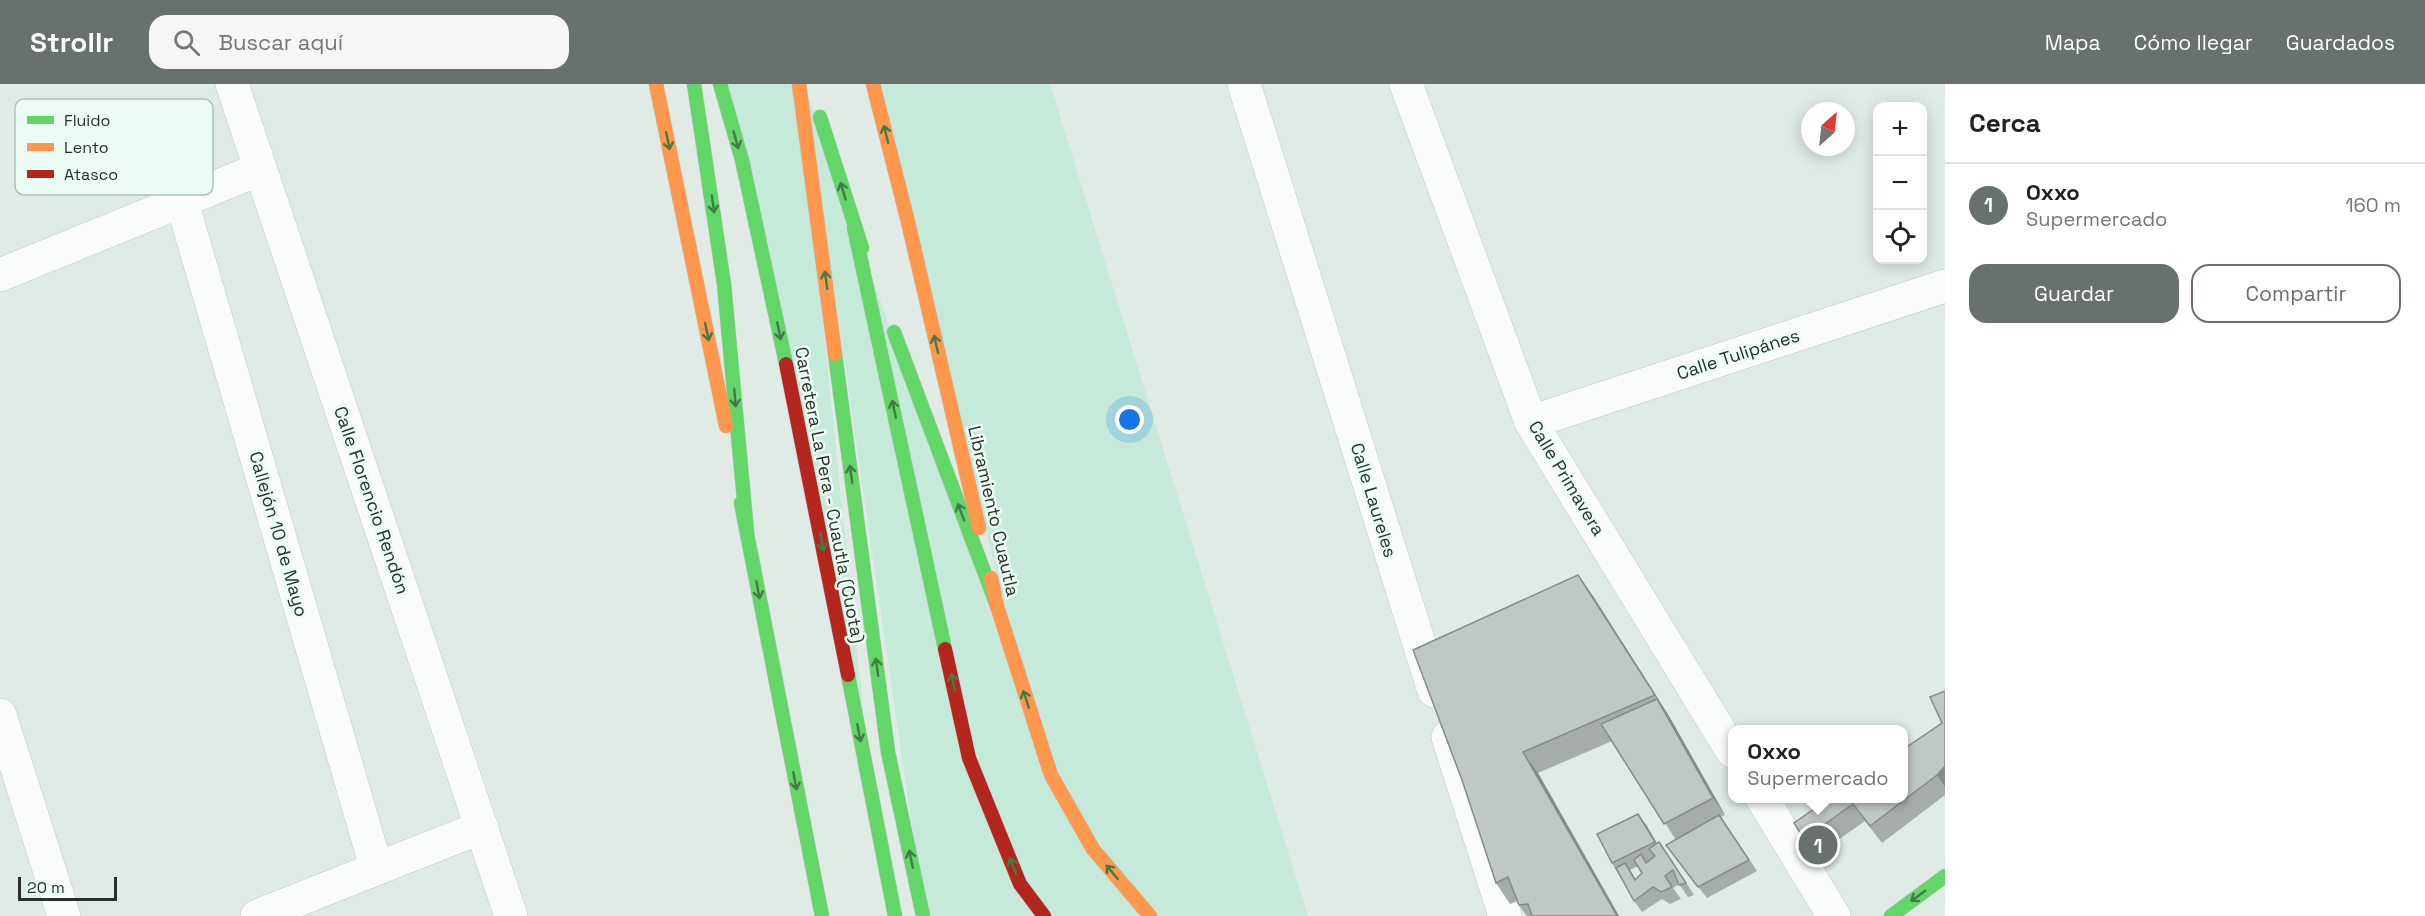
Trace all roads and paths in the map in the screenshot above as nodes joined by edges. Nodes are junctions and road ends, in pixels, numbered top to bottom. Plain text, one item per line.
1 (232, 84) edge
2 (656, 84) edge
3 (694, 84) edge
4 (720, 84) edge
5 (800, 84) edge
6 (809, 84) edge
7 (873, 84) edge
8 (1244, 84) edge
9 (1406, 84) edge
10 (260, 169) junction
11 (213, 189) edge
12 (199, 195) edge
13 (182, 202) junction
14 (854, 228) junction
15 (0, 275) edge
16 (1945, 286) edge
17 (1531, 422) junction
18 (747, 532) junction
19 (997, 606) junction
20 (0, 715) edge
21 (1728, 744) edge
22 (1765, 803) edge
23 (482, 826) junction
24 (376, 867) junction
25 (1945, 876) edge
26 (64, 916) edge
27 (257, 916) edge
28 (511, 916) edge
29 (822, 916) edge
30 (895, 916) edge
31 (923, 916) edge
32 (1044, 916) edge
33 (1150, 916) edge
34 (1505, 916) edge
35 (1834, 916) edge
36 (1892, 916) edge

1 - 10 street, Calle Florencio Rendón
2 -> 18 main road
3 -> 18 main road
4 -> 30 main road, Carretera La Pera - Cuautla (Cuota)
31 -> 5 main road, Carretera La Pera - Cuautla (Cuota)
14 -> 6 main road
19 -> 7 main road, Libramiento Cuautla
8 - 34 street, Calle Laureles
9 - 17 street, Calle Primavera
10 - 11 street
10 - 23 street, Calle Florencio Rendón
12 - 13 street
13 - 15 street
13 - 24 street, Callejón 10 de Mayo
19 -> 14 main road
32 -> 14 main road
16 - 17 street, Calle Tulipánes
17 - 21 street, Calle Primavera
18 -> 29 main road
33 -> 19 main road, Libramiento Cuautla
20 - 26 street
22 - 35 street
23 - 24 street
23 - 28 street, Calle Florencio Rendón
24 - 27 street
25 -> 36 main road

